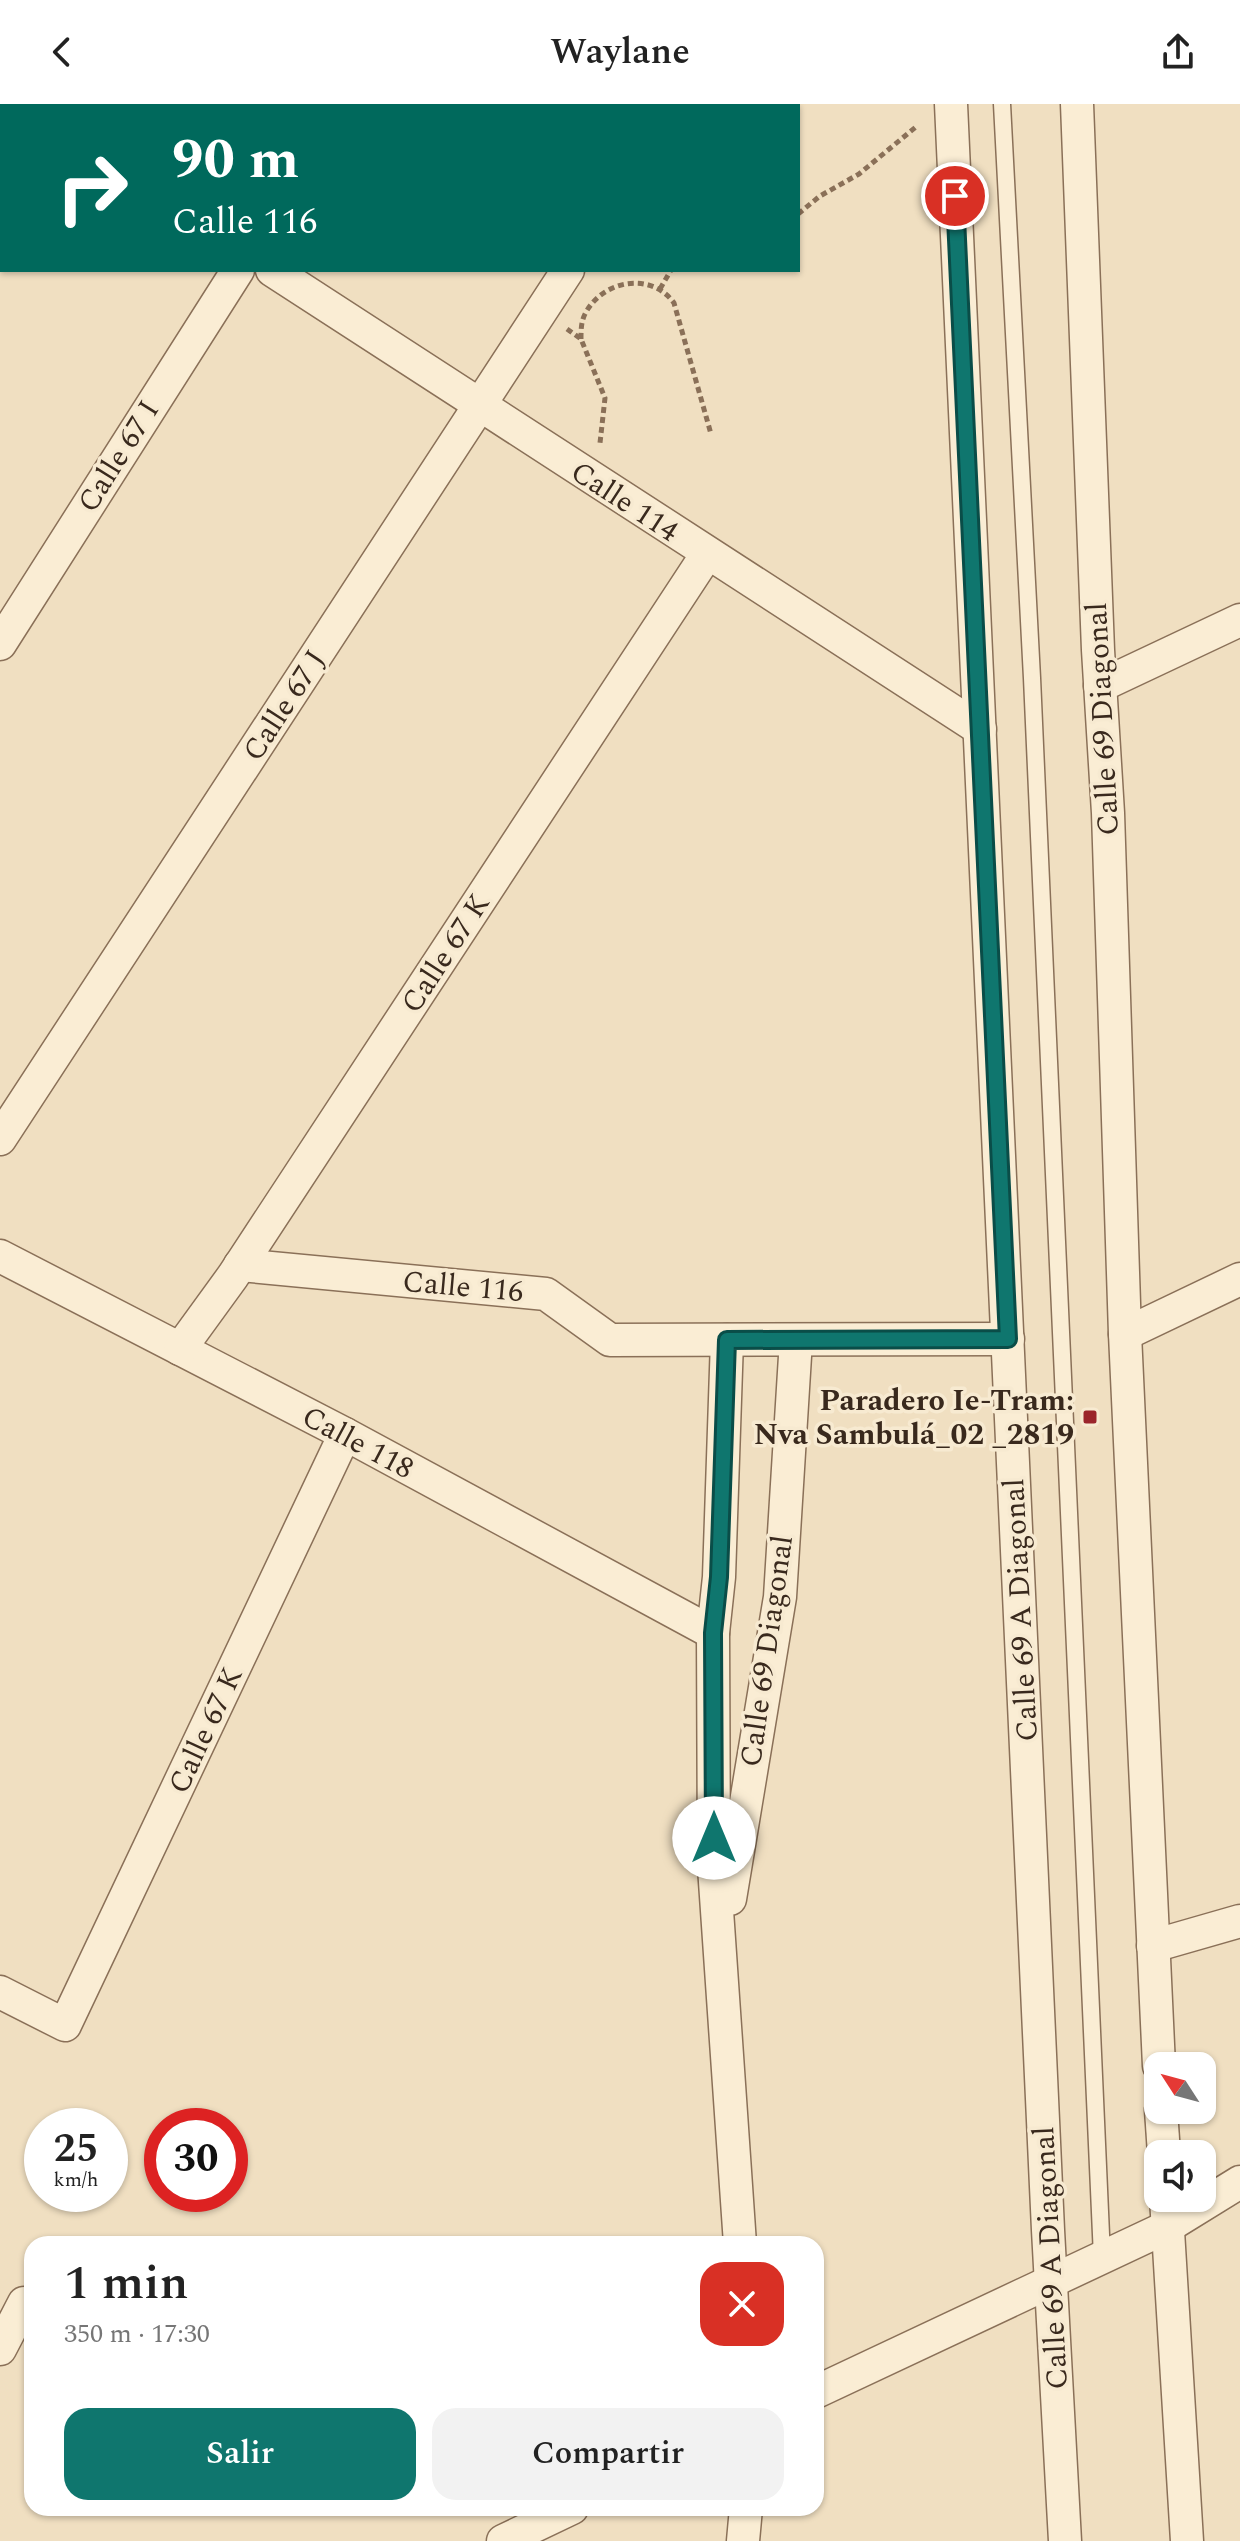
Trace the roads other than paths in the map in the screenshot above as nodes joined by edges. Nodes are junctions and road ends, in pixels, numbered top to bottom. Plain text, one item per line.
1 (1002, 104) edge
2 (1077, 104) edge
3 (938, 111) edge
4 (275, 272) edge
5 (567, 272) edge
6 (225, 273) edge
7 (479, 406) junction
8 (707, 554) junction
9 (1240, 620) edge
10 (0, 644) edge
11 (1100, 686) junction
12 (980, 729) junction
13 (0, 1139) edge
14 (0, 1256) edge
15 (240, 1265) junction
16 (1240, 1279) edge
17 (1125, 1334) junction
18 (1008, 1339) junction
19 (727, 1340) junction
20 (796, 1340) junction
21 (180, 1349) junction
22 (345, 1434) junction
23 (713, 1633) junction
24 (1240, 1921) edge
25 (1153, 1946) junction
26 (721, 1961) junction
27 (0, 1992) edge
28 (1158, 2052) edge
29 (1240, 2182) edge
30 (1216, 2192) edge
31 (1167, 2212) edge
32 (739, 2236) edge
33 (1102, 2257) junction
34 (1050, 2281) junction
35 (24, 2303) dead end
36 (0, 2349) edge
37 (824, 2388) edge
38 (555, 2516) edge
39 (745, 2516) edge
40 (503, 2541) edge
41 (743, 2541) edge
42 (1065, 2541) edge
43 (1187, 2541) edge

1 - 33 lane
2 - 11 street, Calle 69 Diagonal
3 - 12 street, Calle 69 A Diagonal
4 - 7 street, Calle 114
5 - 7 street, Calle 67 J
6 - 10 street, Calle 67 I
7 - 8 street, Calle 114
7 - 13 street, Calle 67 J
8 - 12 street, Calle 114
8 - 15 street, Calle 67 K
9 - 11 street
11 - 17 street, Calle 69 Diagonal
12 - 18 street, Calle 69 A Diagonal
14 - 21 street, Calle 118
15 - 19 street, Calle 116
15 - 21 street, Calle 67 K
16 - 17 street
17 - 25 street
18 - 20 street, Calle 116
18 - 34 street, Calle 69 A Diagonal
19 - 20 street, Calle 116
19 - 23 street, Calle 69 Diagonal
20 - 26 street, Calle 69 Diagonal
21 - 22 street, Calle 118
22 - 23 street, Calle 118
22 - 27 street, Calle 67 K
23 - 26 street, Calle 69 Diagonal
24 - 25 street
25 - 28 street
26 - 32 street, Calle 69 Diagonal
29 - 30 street
31 - 33 street
31 - 43 street
33 - 34 street
34 - 37 street
34 - 42 street, Calle 69 A Diagonal
35 - 36 street
38 - 40 street
39 - 41 street

